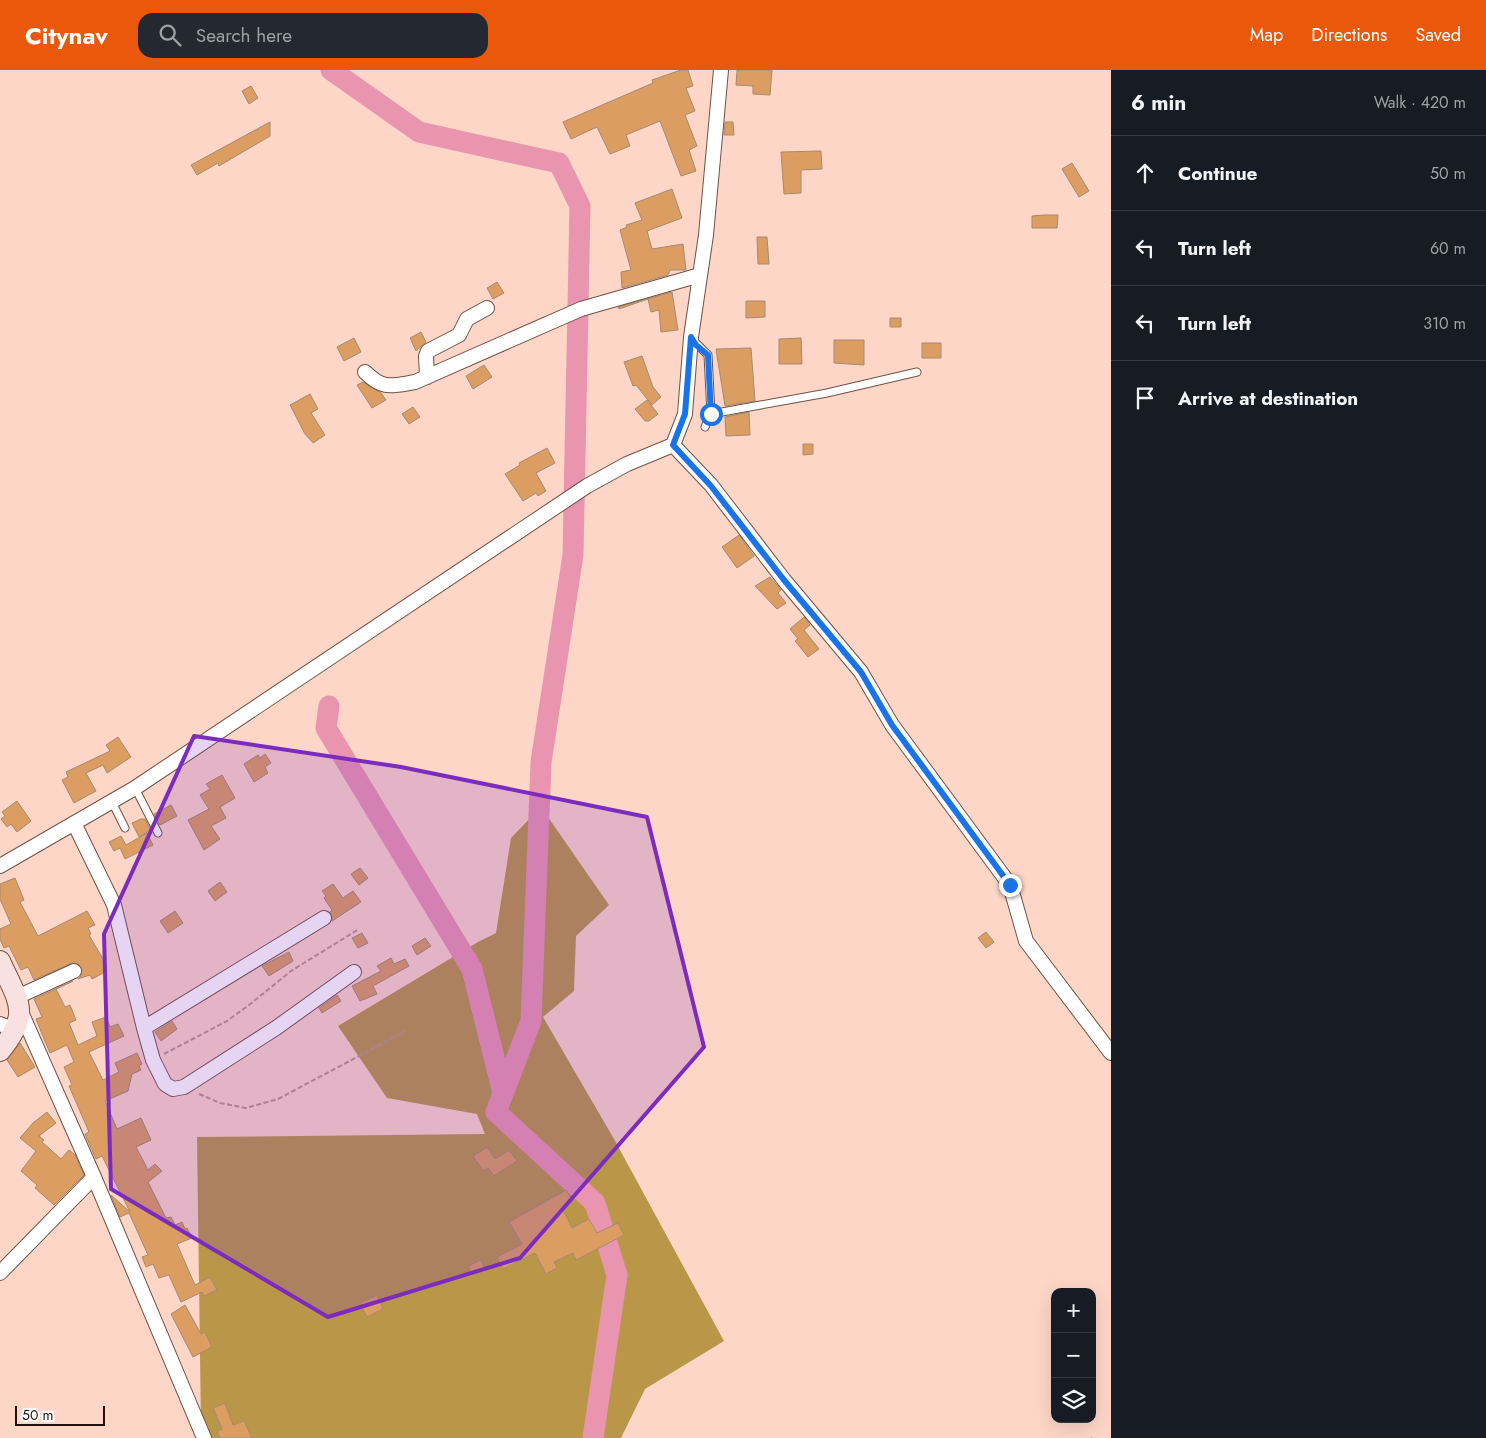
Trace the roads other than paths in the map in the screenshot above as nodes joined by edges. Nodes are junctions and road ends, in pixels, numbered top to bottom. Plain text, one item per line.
1 (721, 70) edge
2 (700, 275) junction
3 (486, 308) dead end
4 (691, 337) junction
5 (365, 372) dead end
6 (917, 372) dead end
7 (428, 377) junction
8 (711, 414) junction
9 (705, 427) dead end
10 (673, 445) junction
11 (135, 788) junction
12 (112, 802) junction
13 (74, 823) junction
14 (125, 828) dead end
15 (158, 833) dead end
16 (0, 866) edge
17 (324, 918) dead end
18 (0, 961) edge
19 (74, 971) dead end
20 (354, 972) dead end
21 (13, 1016) edge
22 (144, 1028) junction
23 (0, 1051) edge
24 (1111, 1053) edge
25 (94, 1177) junction
26 (0, 1273) edge
27 (204, 1438) edge

1 - 2 street
2 - 4 street
2 - 7 street
3 - 7 street
4 - 8 lane
4 - 10 street
5 - 7 street
6 - 8 lane
8 - 9 lane
10 - 11 street
10 - 24 street
11 - 12 street
11 - 15 lane
12 - 13 street
12 - 14 lane
13 - 16 street
13 - 22 street
17 - 22 street
18 - 21 street
19 - 21 street
20 - 22 street
21 - 23 street
21 - 25 street
25 - 26 street
25 - 27 street

